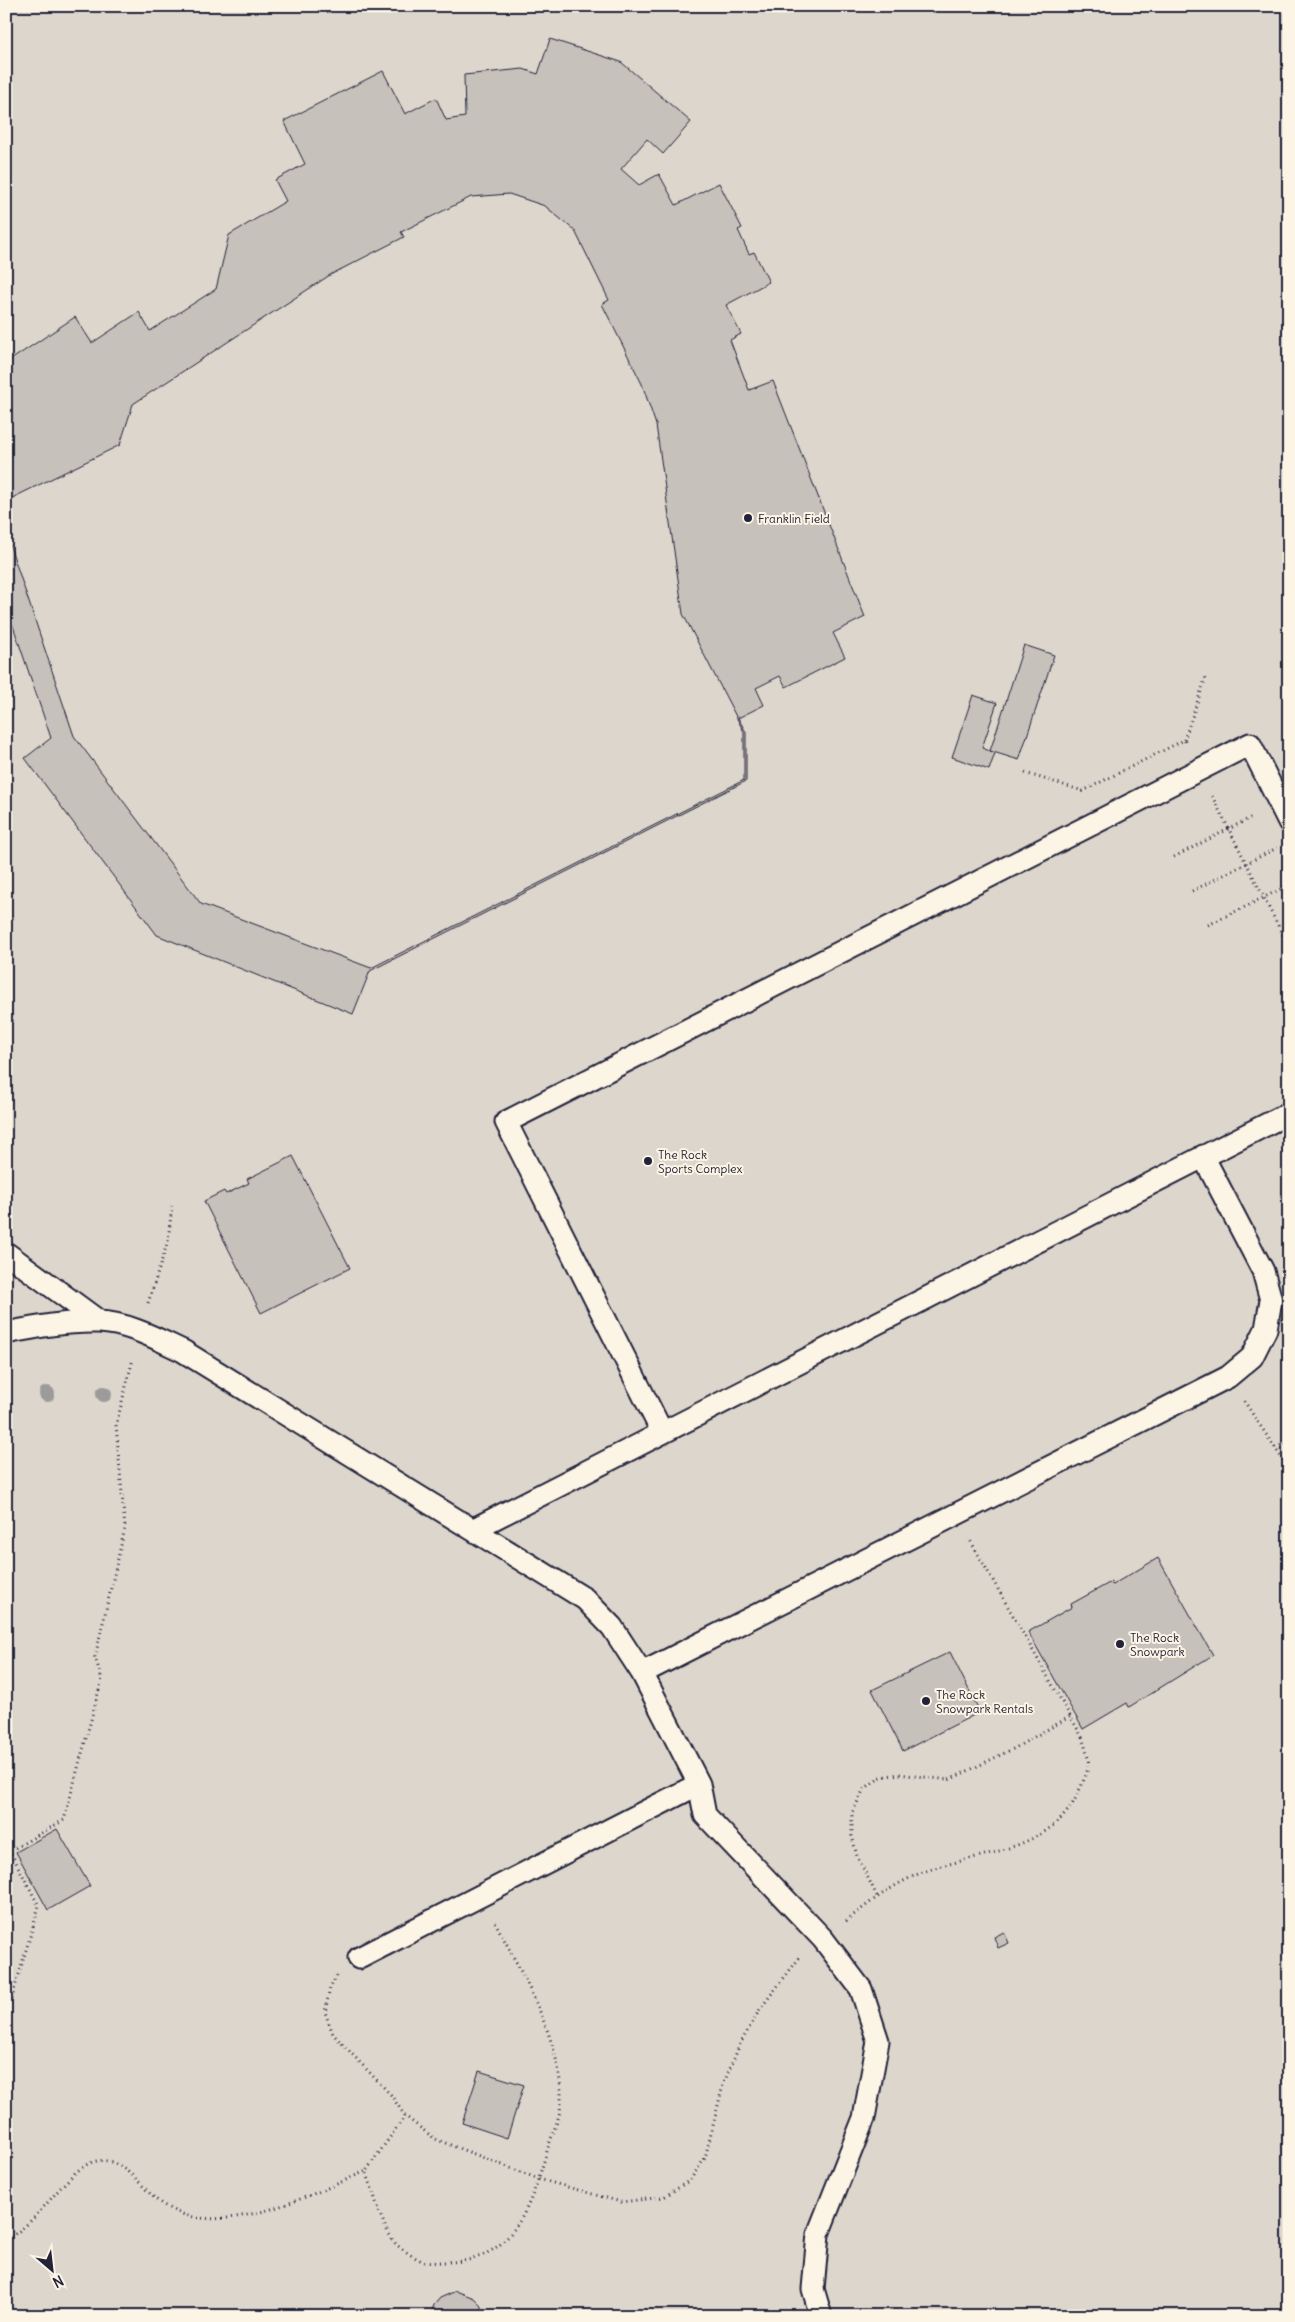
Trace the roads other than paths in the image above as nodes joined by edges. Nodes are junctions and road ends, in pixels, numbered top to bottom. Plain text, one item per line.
1 (1289, 822) edge
2 (1289, 1113) edge
3 (1204, 1156) junction
4 (6, 1253) edge
5 (100, 1322) junction
6 (6, 1333) edge
7 (662, 1432) junction
8 (474, 1529) junction
9 (642, 1673) junction
10 (699, 1784) junction
11 (359, 1958) road end
12 (820, 2316) edge

1 - 7 lane
2 - 3 lane
3 - 7 lane
3 - 9 lane
4 - 5 lane
5 - 6 lane
5 - 8 lane
7 - 8 lane
8 - 9 lane
9 - 10 lane
10 - 11 lane
10 - 12 lane

